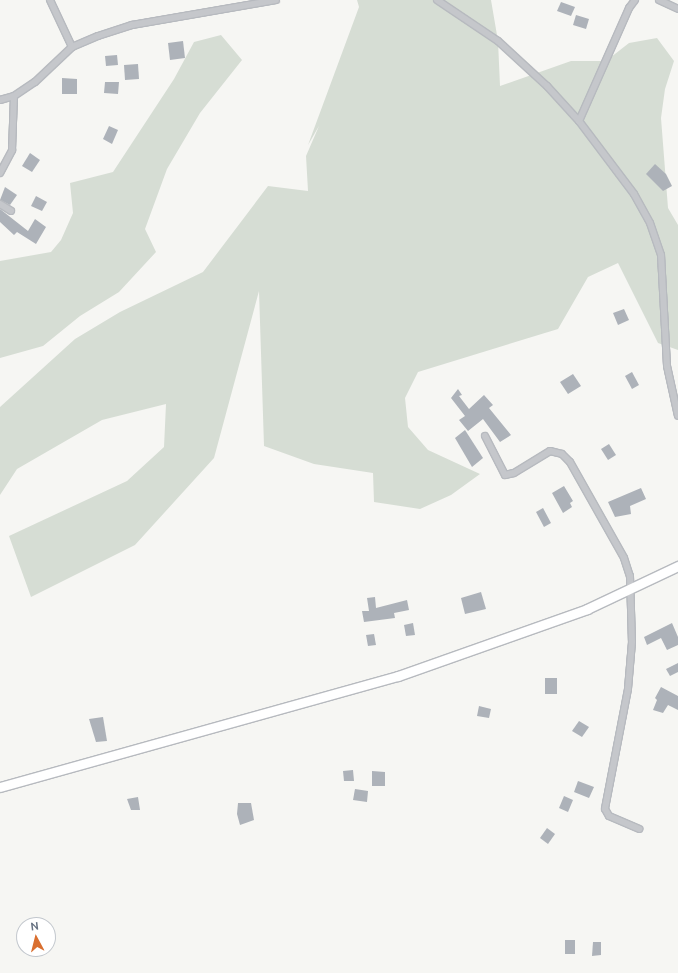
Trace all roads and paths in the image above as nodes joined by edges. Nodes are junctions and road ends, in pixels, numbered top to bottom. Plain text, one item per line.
1 (50, 0) edge
2 (276, 0) edge
3 (436, 0) edge
4 (635, 0) edge
5 (659, 0) edge
6 (678, 9) edge
7 (72, 47) junction
8 (14, 96) junction
9 (0, 100) edge
10 (579, 121) junction
11 (0, 173) edge
12 (0, 204) edge
13 (11, 211) dead end
14 (678, 416) edge
15 (485, 436) dead end
16 (678, 566) edge
17 (631, 588) junction
18 (0, 788) edge
19 (639, 829) dead end

1 - 7 street
2 - 7 street
3 - 10 street
4 - 10 street
5 - 6 street
7 - 8 street
8 - 9 street
8 - 11 street
10 - 14 street
12 - 13 street
15 - 17 street
16 - 17 street
17 - 18 street
17 - 19 street

